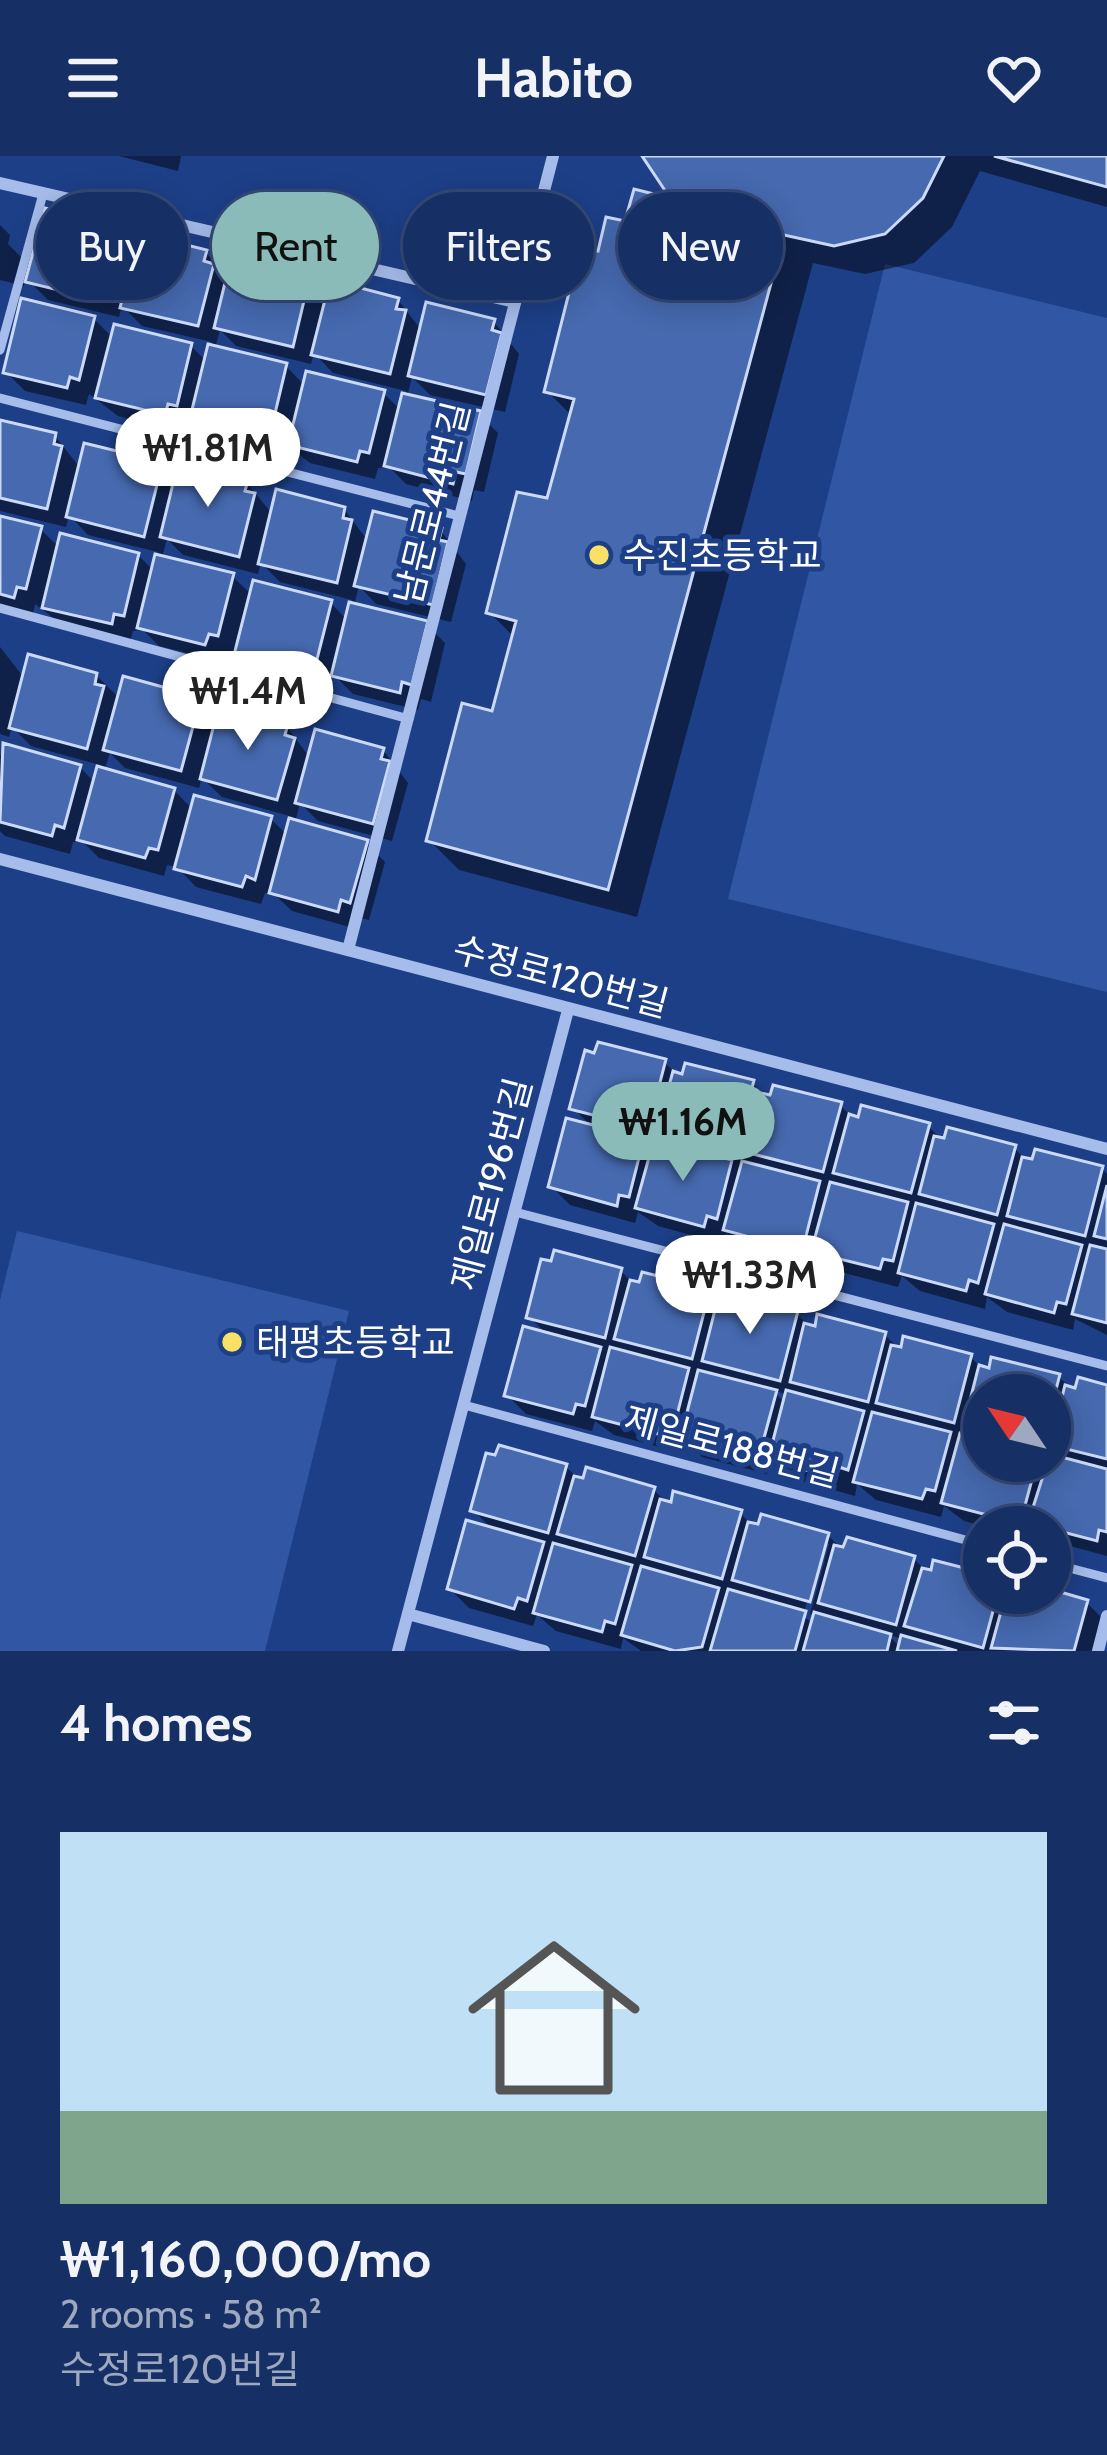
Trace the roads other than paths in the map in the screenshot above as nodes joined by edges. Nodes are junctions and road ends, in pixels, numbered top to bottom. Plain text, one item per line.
1 (553, 156) edge
2 (0, 183) edge
3 (36, 192) edge
4 (36, 222) edge
5 (188, 227) edge
6 (515, 302) junction
7 (0, 350) edge
8 (0, 398) edge
9 (459, 516) junction
10 (0, 608) edge
11 (409, 719) junction
12 (0, 859) edge
13 (348, 950) junction
14 (568, 1010) junction
15 (1107, 1149) edge
16 (515, 1212) junction
17 (1107, 1366) edge
18 (464, 1405) junction
19 (963, 1539) edge
20 (1071, 1569) edge
21 (1107, 1578) edge
22 (408, 1614) junction
23 (1107, 1616) edge
24 (398, 1651) edge
25 (544, 1651) edge
26 (1098, 1651) edge

1 - 6 street, 남문로44번길
2 - 3 street
4 - 7 lane
5 - 6 street
6 - 9 street, 남문로44번길
8 - 9 lane
9 - 11 street, 남문로44번길
10 - 11 lane
11 - 13 street, 남문로44번길
12 - 13 street, 수정로120번길
13 - 14 street, 수정로120번길
14 - 15 street, 수정로120번길
14 - 16 street, 제일로196번길
16 - 17 lane
16 - 18 street, 제일로196번길
18 - 19 lane, 제일로188번길
18 - 22 street, 제일로196번길
20 - 21 lane
22 - 24 street, 제일로196번길
22 - 25 street
23 - 26 street

